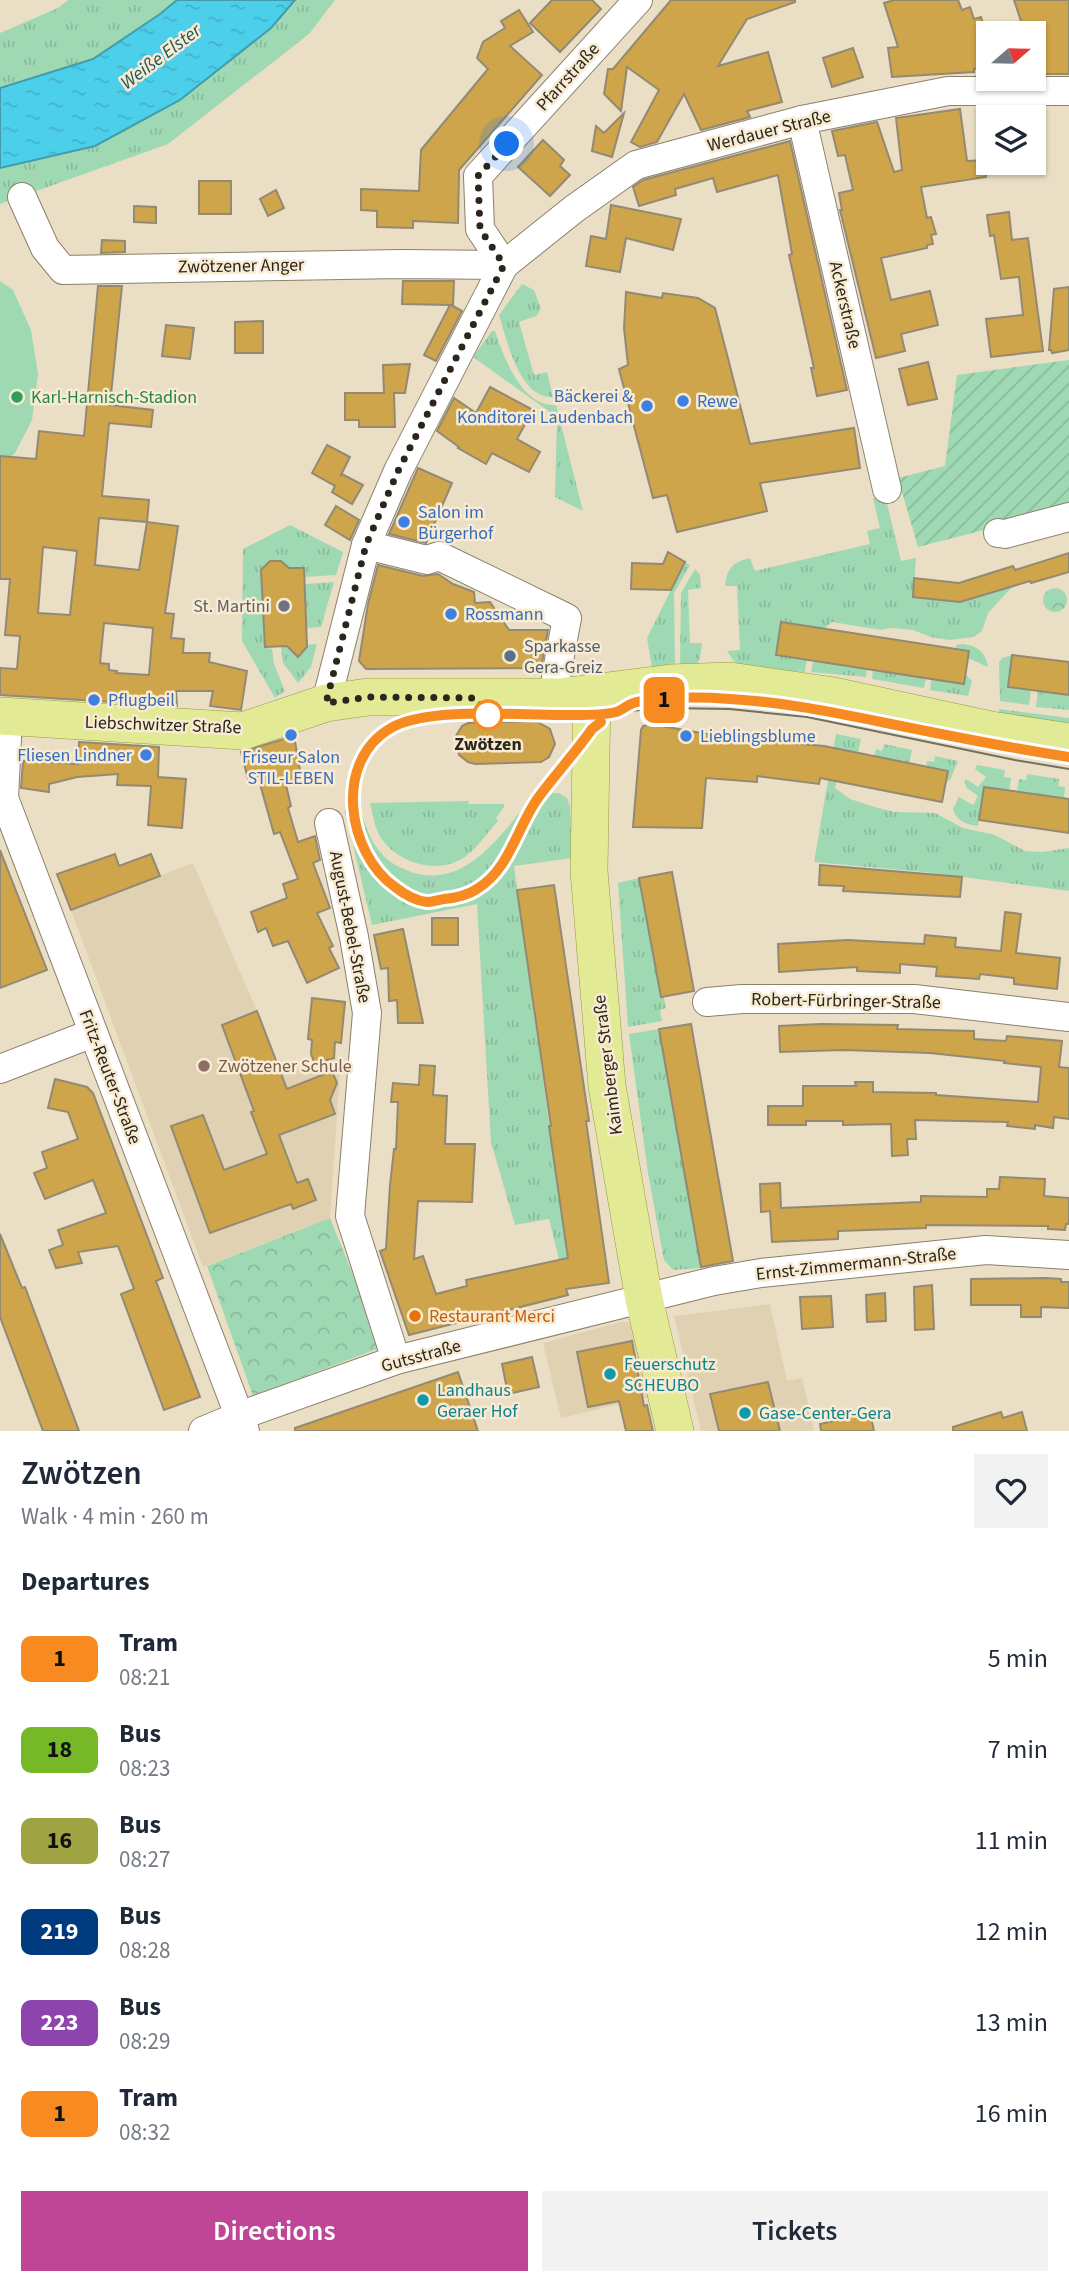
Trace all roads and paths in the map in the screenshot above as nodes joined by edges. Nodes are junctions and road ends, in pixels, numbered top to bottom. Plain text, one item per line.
1 (638, 0) edge
2 (1069, 91) edge
3 (802, 120) junction
4 (22, 197) dead end
5 (504, 265) junction
6 (887, 489) dead end
7 (1069, 517) edge
8 (998, 533) dead end
9 (366, 545) junction
10 (576, 696) junction
11 (326, 703) junction
12 (4, 717) edge
13 (1069, 741) edge
14 (329, 823) dead end
15 (707, 1002) dead end
16 (1069, 1017) edge
17 (93, 1033) junction
18 (0, 1069) edge
19 (1069, 1255) edge
20 (645, 1298) junction
21 (396, 1360) junction
22 (242, 1423) edge
23 (203, 1431) edge
24 (675, 1431) edge

1 - 5 street, Pfarrstraße
2 - 3 street, Werdauer Straße
3 - 5 street, Werdauer Straße
3 - 6 street, Ackerstraße
4 - 5 street, Zwötzener Anger
5 - 9 street
7 - 8 street
9 - 10 street
9 - 11 street
10 - 11 main road, Liebschwitzer Straße
10 - 13 main road, Liebschwitzer Straße
10 - 20 main road, Kaimberger Straße
11 - 12 main road, Liebschwitzer Straße
12 - 17 street, Fritz-Reuter-Straße
14 - 21 street, August-Bebel-Straße
15 - 16 street, Robert-Fürbringer-Straße
17 - 18 street
17 - 22 street, Fritz-Reuter-Straße
19 - 20 street, Ernst-Zimmermann-Straße
20 - 21 street, Gutsstraße
20 - 24 main road, Kaimberger Straße
21 - 22 street, Gutsstraße
22 - 23 street, Gutsstraße

